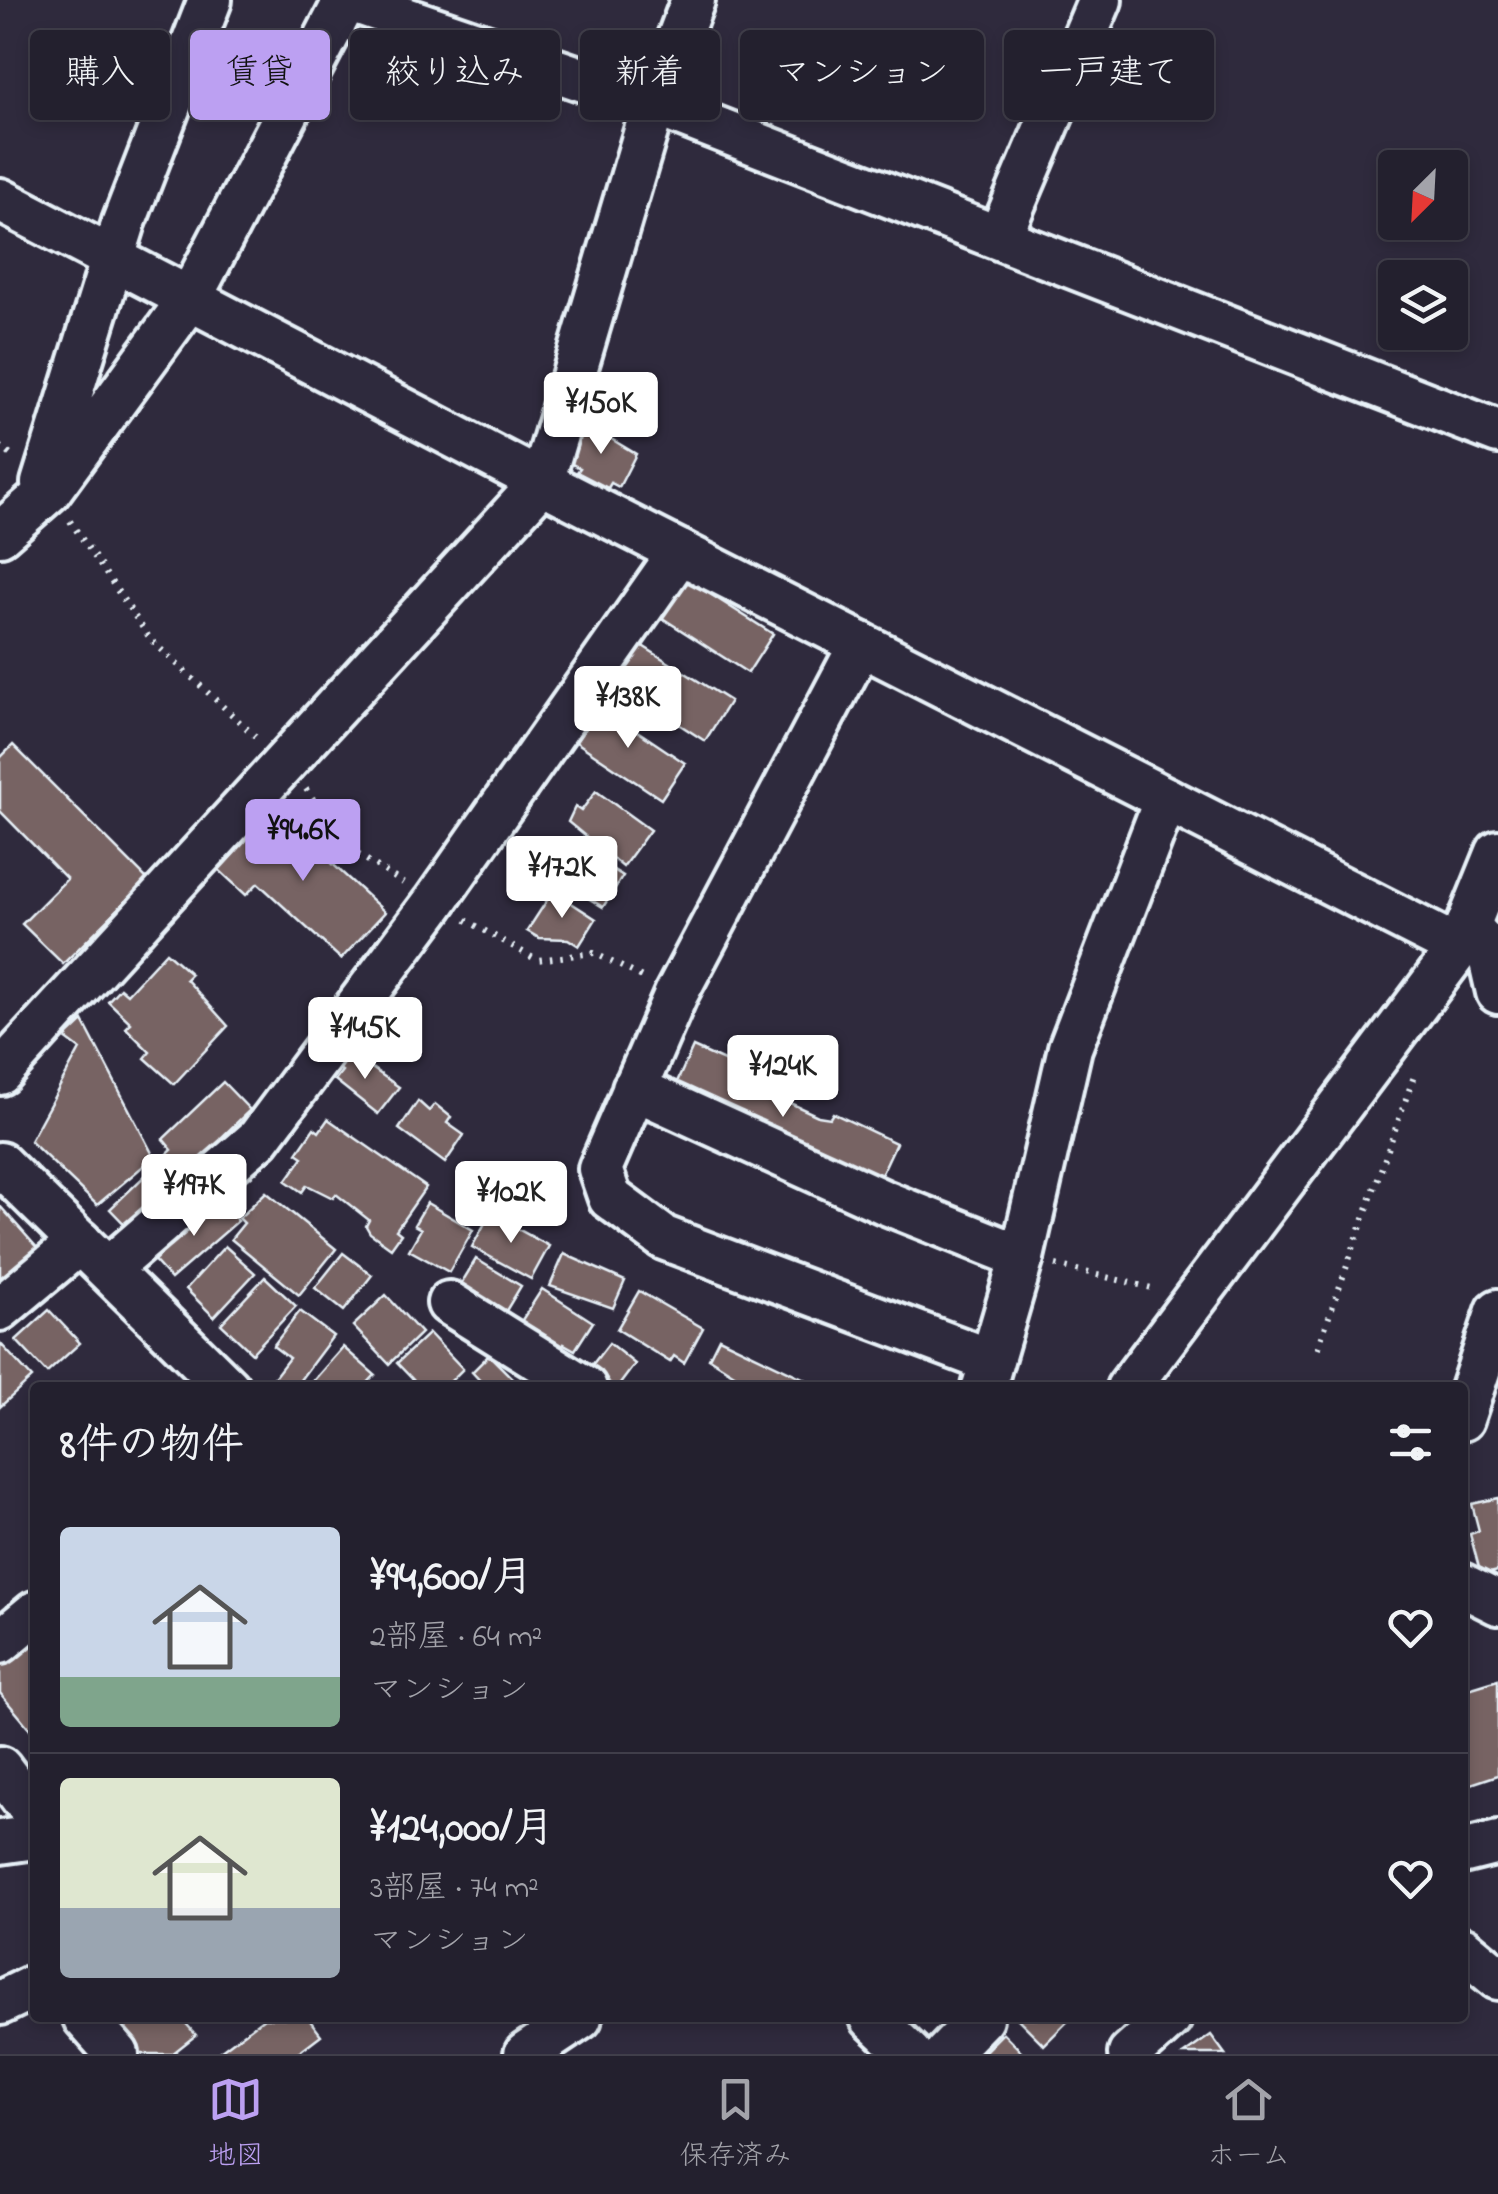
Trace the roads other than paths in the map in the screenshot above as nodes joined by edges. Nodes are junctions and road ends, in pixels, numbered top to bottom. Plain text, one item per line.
1 (210, 0) edge
2 (348, 0) edge
3 (693, 0) edge
4 (1100, 0) edge
5 (682, 30) edge
6 (580, 79) edge
7 (649, 120) edge
8 (696, 120) edge
9 (0, 200) edge
10 (1000, 236) junction
11 (116, 259) junction
12 (189, 300) junction
13 (1498, 432) edge
14 (542, 482) junction
15 (49, 491) junction
16 (0, 534) edge
17 (680, 552) junction
18 (860, 644) junction
19 (1166, 799) junction
20 (1498, 852) edge
21 (1463, 937) junction
22 (1498, 992) edge
23 (0, 1072) edge
24 (634, 1088) junction
25 (0, 1164) edge
26 (95, 1255) junction
27 (1022, 1257) junction
28 (449, 1303) dead end
29 (0, 1309) edge
30 (1498, 1311) edge
31 (987, 1374) edge
32 (222, 1382) edge
33 (565, 1382) edge
34 (1133, 1382) edge
35 (1468, 1401) edge
36 (1468, 1588) edge
37 (1498, 1604) edge
38 (30, 1617) edge
39 (0, 1642) edge
40 (0, 1768) edge
41 (30, 1808) edge
42 (30, 1838) edge
43 (0, 1842) edge
44 (1498, 1843) edge
45 (1468, 1850) edge
46 (1468, 1953) edge
47 (1498, 1978) edge
48 (30, 1989) edge
49 (0, 2004) edge
50 (89, 2022) edge
51 (574, 2022) edge
52 (876, 2022) edge
53 (977, 2022) edge
54 (1166, 2022) edge
55 (117, 2054) edge
56 (526, 2054) edge
57 (910, 2054) edge
58 (946, 2054) edge
59 (1130, 2054) edge

1 - 11 street
2 - 6 street
2 - 12 street
3 - 5 street
4 - 10 street
7 - 14 street
8 - 10 street
9 - 11 street
10 - 13 street
11 - 12 street
11 - 15 street
12 - 14 street
12 - 15 street
14 - 17 street
14 - 23 street
15 - 16 street
17 - 18 street
17 - 26 street
18 - 19 street
18 - 24 street
19 - 21 street
19 - 27 street
20 - 21 street
21 - 22 street
21 - 34 street
24 - 27 street
24 - 31 street
25 - 26 street
26 - 29 street
26 - 32 street
27 - 31 street
28 - 33 street
30 - 35 street
36 - 37 street
38 - 39 street
40 - 41 street
42 - 43 street
44 - 45 street
46 - 47 street
48 - 49 street
50 - 55 street
51 - 56 street
52 - 57 street
53 - 58 street
54 - 59 street

